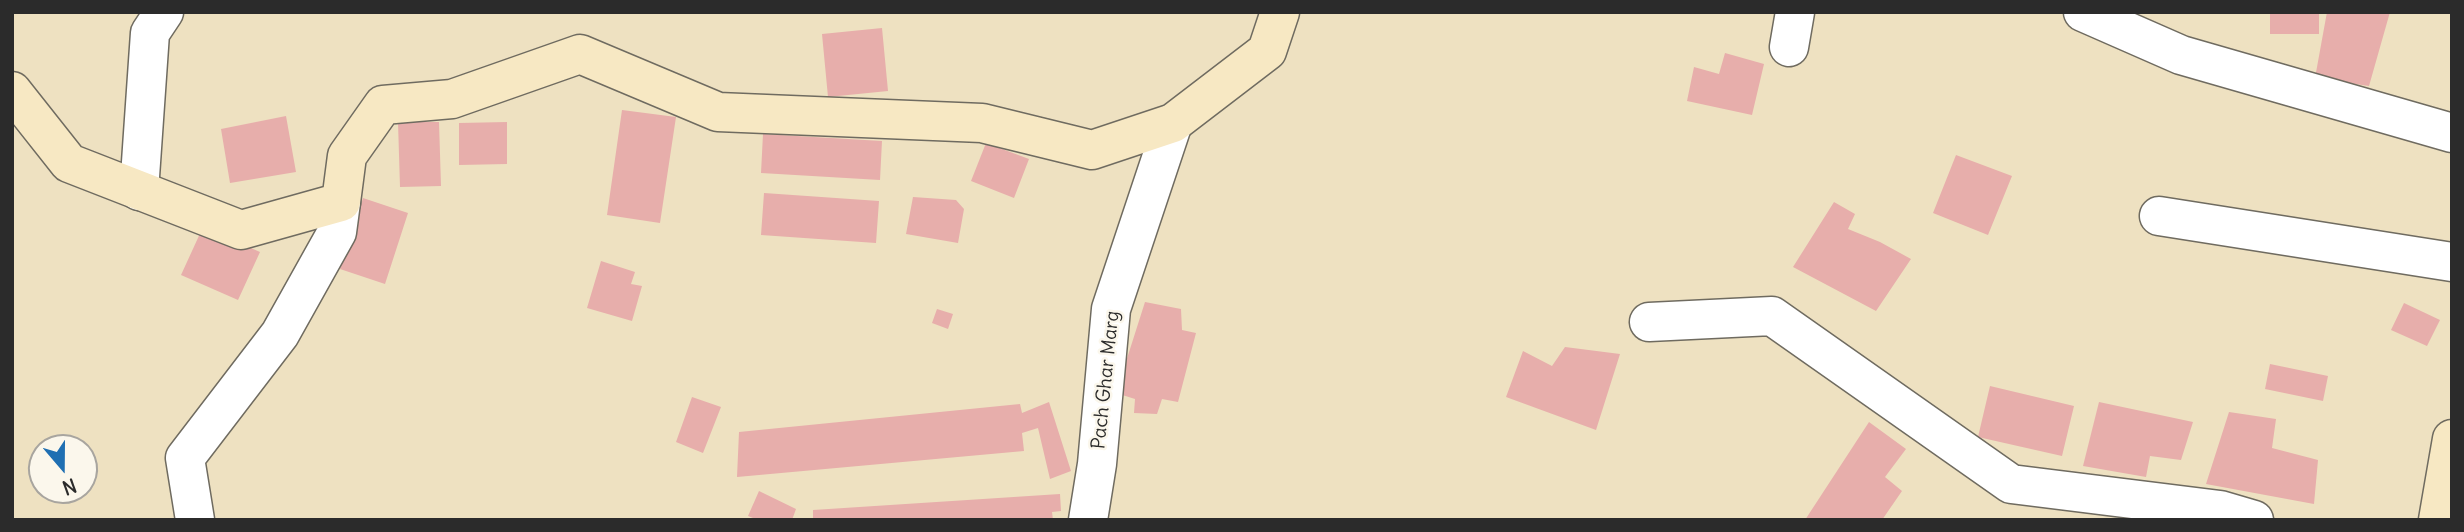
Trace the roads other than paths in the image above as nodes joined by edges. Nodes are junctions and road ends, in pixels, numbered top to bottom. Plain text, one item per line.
1 (164, 12) edge
2 (1280, 12) edge
3 (2083, 12) edge
4 (12, 91) edge
5 (1173, 123) junction
6 (2452, 134) edge
7 (139, 191) junction
8 (341, 202) junction
9 (2159, 216) dead end
10 (2452, 262) edge
11 (1649, 322) dead end
12 (2452, 439) edge
13 (195, 520) edge
14 (1088, 520) edge
15 (2254, 520) edge
16 (2438, 520) edge

1 - 7 street
2 - 5 street
3 - 6 street
4 - 7 street
5 - 8 street
5 - 14 street, Pach Ghar Marg
7 - 8 street
8 - 13 street
9 - 10 street
11 - 15 street
12 - 16 street

